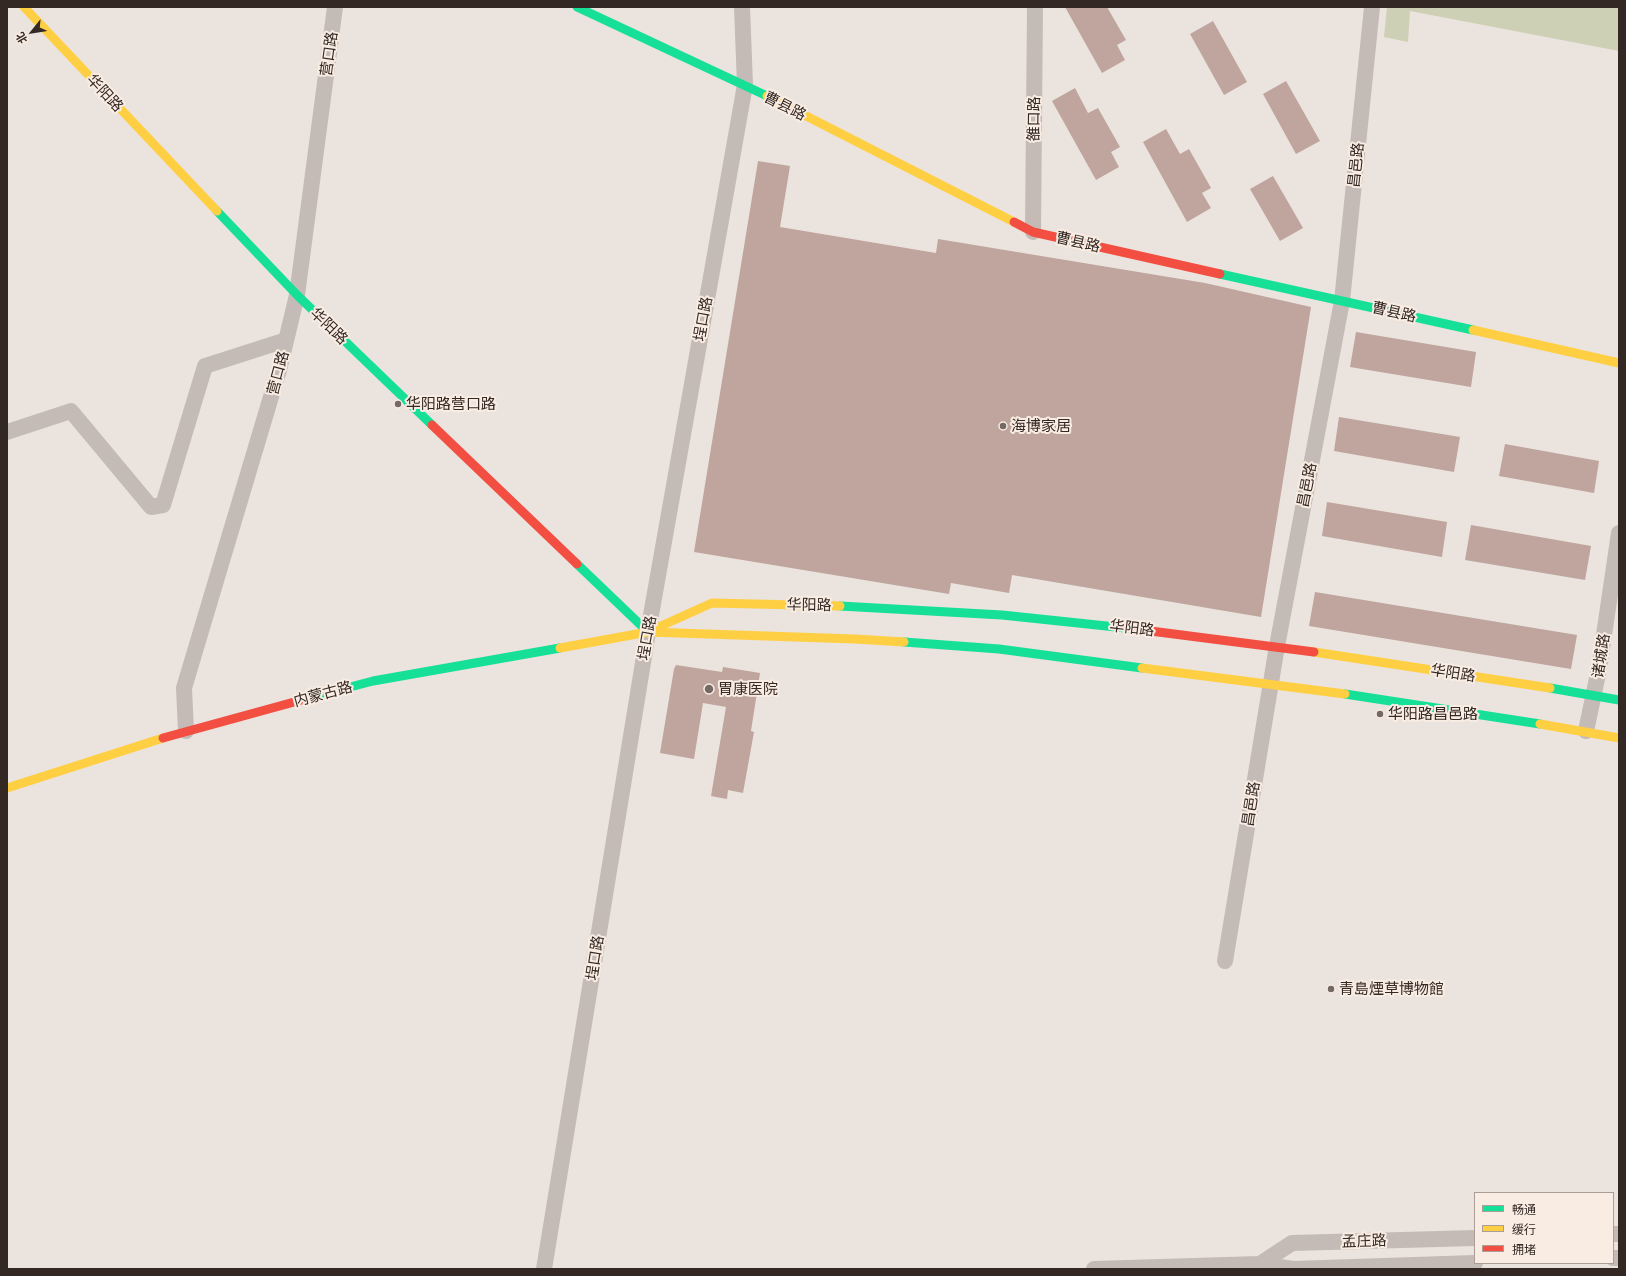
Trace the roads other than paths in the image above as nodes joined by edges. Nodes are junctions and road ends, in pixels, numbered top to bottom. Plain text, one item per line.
1 (24, 7) edge
2 (335, 7) edge
3 (577, 7) edge
4 (742, 7) edge
5 (1035, 7) edge
6 (1372, 7) edge
7 (745, 85) junction
8 (1033, 232) junction
9 (297, 295) junction
10 (1342, 301) junction
11 (286, 340) junction
12 (1619, 363) edge
13 (7, 432) edge
14 (1619, 533) edge
15 (648, 632) junction
16 (1276, 646) junction
17 (1271, 683) junction
18 (1595, 695) junction
19 (1619, 700) edge
20 (186, 731) junction
21 (1586, 731) junction
22 (1619, 738) edge
23 (7, 788) edge
24 (1225, 961) dead end
25 (1474, 1238) edge
26 (1474, 1263) edge
27 (1260, 1264) junction
28 (544, 1269) edge
29 (1094, 1269) edge

1 - 9 main road, 华阳路
2 - 9 street, 营口路
3 - 7 main road, 曹县路
4 - 7 street, 埕口路
5 - 8 street, 雒口路
6 - 10 street, 昌邑路
7 - 8 main road, 曹县路
7 - 15 street, 埕口路
8 - 10 main road, 曹县路
9 - 11 street, 营口路
9 - 15 main road, 华阳路
10 - 12 main road, 曹县路
10 - 16 street, 昌邑路
11 - 13 street
11 - 20 street, 营口路
14 - 18 street, 诸城路
15 - 16 main road, 华阳路
15 - 17 main road
15 - 20 main road, 内蒙古路
15 - 28 street, 埕口路
16 - 17 street, 昌邑路
16 - 18 main road, 华阳路
17 - 21 main road
17 - 24 street, 昌邑路
18 - 19 main road, 华阳路
18 - 21 street, 诸城路
20 - 23 main road, 内蒙古路
21 - 22 main road
25 - 27 street, 孟庄路
26 - 27 street, 孟庄路
27 - 29 street, 孟庄路

